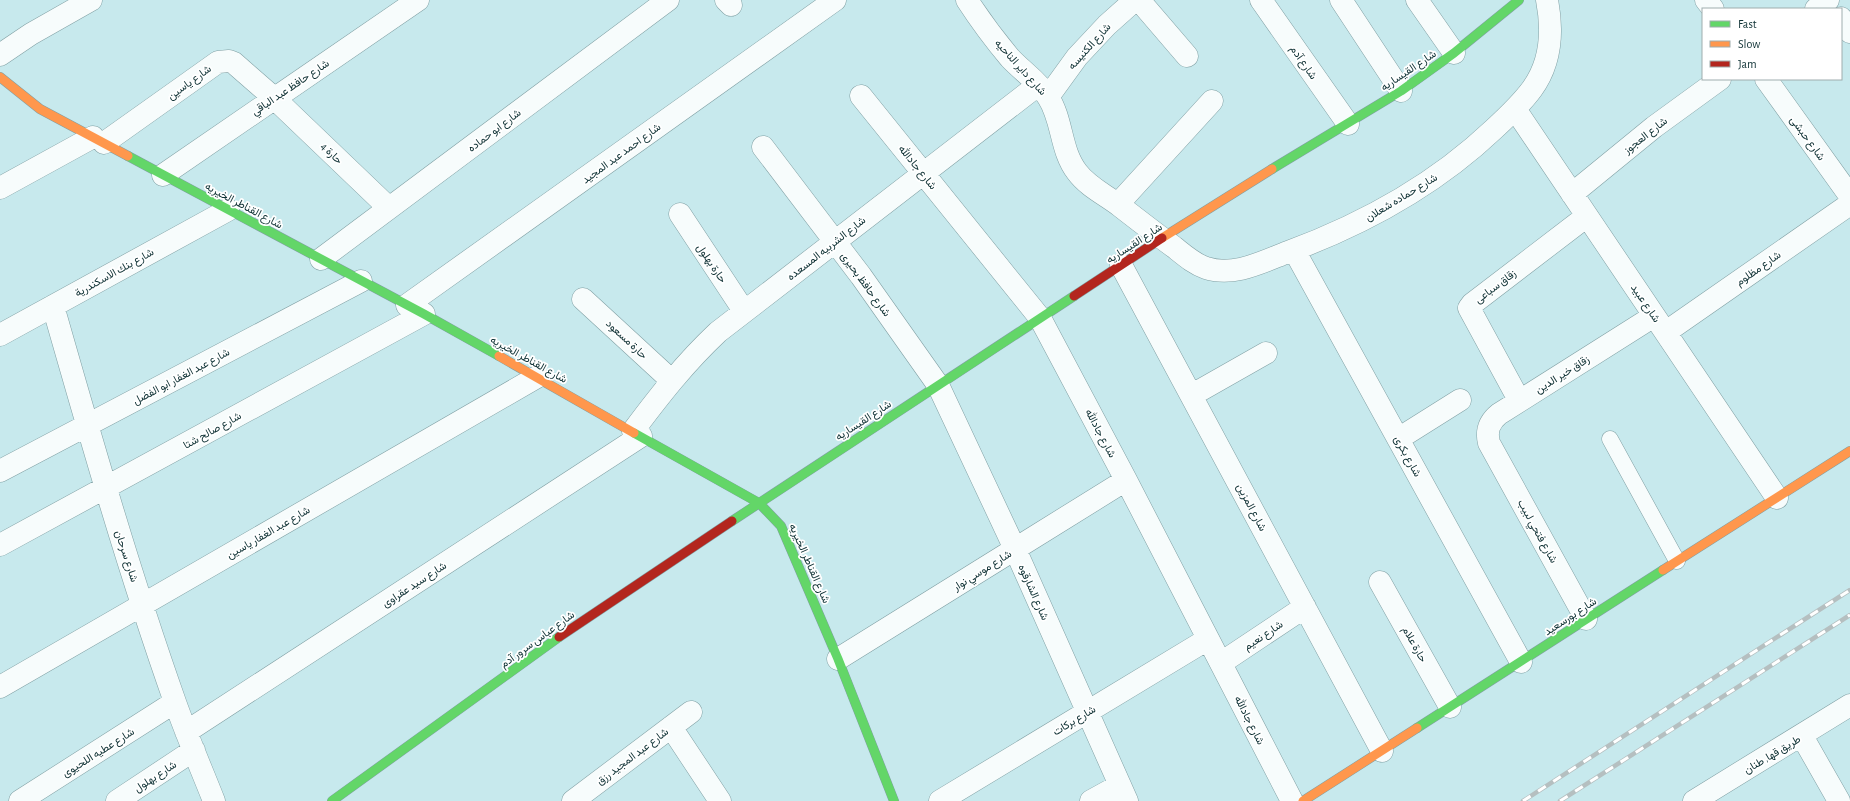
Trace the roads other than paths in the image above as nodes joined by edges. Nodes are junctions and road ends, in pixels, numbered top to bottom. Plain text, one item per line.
1 (91, 0) edge
2 (418, 0) edge
3 (668, 0) edge
4 (835, 0) edge
5 (967, 0) edge
6 (1135, 0) edge
7 (1139, 0) edge
8 (1261, 0) edge
9 (1341, 0) edge
10 (1417, 0) edge
11 (1518, 0) edge
12 (1547, 0) edge
13 (1706, 0) edge
14 (1829, 0) edge
15 (1712, 8) edge
16 (1817, 8) edge
17 (1835, 8) edge
18 (1842, 20) edge
19 (1850, 32) edge
20 (1454, 53) junction
21 (0, 55) edge
22 (1187, 56) dead end
23 (0, 77) edge
24 (1719, 80) edge
25 (1767, 80) edge
26 (1043, 91) junction
27 (1401, 91) junction
28 (861, 96) dead end
29 (274, 98) junction
30 (1212, 101) dead end
31 (1515, 109) junction
32 (1348, 124) junction
33 (98, 140) junction
34 (763, 147) dead end
35 (924, 173) junction
36 (163, 175) junction
37 (0, 188) edge
38 (1572, 194) junction
39 (1850, 196) edge
40 (1118, 204) junction
41 (1850, 204) edge
42 (389, 208) junction
43 (228, 210) junction
44 (680, 214) dead end
45 (1587, 216) junction
46 (1162, 239) junction
47 (834, 242) junction
48 (1294, 250) junction
49 (321, 260) junction
50 (1122, 265) junction
51 (361, 281) junction
52 (583, 298) dead end
53 (53, 306) junction
54 (415, 309) junction
55 (744, 311) junction
56 (1040, 318) junction
57 (1660, 324) junction
58 (0, 335) edge
59 (1266, 353) dead end
60 (537, 377) junction
61 (671, 380) junction
62 (938, 385) junction
63 (1192, 395) junction
64 (1460, 400) dead end
65 (1519, 400) junction
66 (87, 426) junction
67 (637, 434) junction
68 (1398, 439) junction
69 (1610, 440) dead end
70 (1489, 443) joint
71 (1850, 451) edge
72 (0, 471) edge
73 (1126, 480) junction
74 (105, 488) junction
75 (1777, 498) junction
76 (760, 503) junction
77 (0, 545) edge
78 (1014, 549) junction
79 (1677, 562) junction
80 (1380, 582) dead end
81 (142, 605) junction
82 (1305, 607) junction
83 (1586, 619) junction
84 (1208, 639) junction
85 (838, 659) junction
86 (1521, 662) junction
87 (1221, 663) junction
88 (0, 687) edge
89 (175, 702) junction
90 (1850, 705) edge
91 (1450, 707) junction
92 (691, 712) dead end
93 (1087, 712) junction
94 (671, 727) junction
95 (1802, 736) junction
96 (190, 741) junction
97 (1382, 751) junction
98 (1123, 793) edge
99 (20, 801) edge
100 (117, 801) edge
101 (214, 801) edge
102 (332, 801) edge
103 (573, 801) edge
104 (720, 801) edge
105 (894, 801) edge
106 (940, 801) edge
107 (1091, 801) edge
108 (1292, 801) edge
109 (1303, 801) edge
110 (1694, 801) edge
111 (1839, 801) edge

1 - 21 street
2 - 29 street, شارع حافظ عبد الباقي
3 - 42 street, شارع ابو حماده
4 - 54 street, شارع احمد عبد المجيد
5 - 26 street, شارع داير الناحيه
6 - 26 street, شارع الكنيسه
7 - 22 street
8 - 32 street, شارع آدم
9 - 27 street
10 - 20 street
11 - 20 street, شارع القيساريه
12 - 31 street, شارع حماده شعلان
13 - 15 street
14 - 16 street
14 - 17 street
18 - 19 street
20 - 27 street, شارع القيساريه
23 - 33 street, شارع القناطر الخيريه
24 - 38 street, شارع العجوز
25 - 39 street, شارع حبشى
26 - 35 street, شارع الشربيه المسعده
26 - 40 street, شارع داير الناحيه
27 - 32 street, شارع القيساريه
28 - 35 street, شارع جادالله
29 - 33 street, شارع ياسين
29 - 36 street, شارع حافظ عبد الباقي
29 - 42 street, حارة 4
30 - 40 street
31 - 38 street, شارع عبيد
31 - 48 street, شارع حماده شعلان
32 - 46 street, شارع القيساريه
33 - 36 street, شارع القناطر الخيريه
33 - 37 street, شارع ياسين
34 - 47 street, شارع حافظ بحيرى
35 - 47 street, شارع الشربيه المسعده
35 - 56 street, شارع جادالله
36 - 43 street, شارع القناطر الخيريه
38 - 45 street, شارع عبيد
40 - 46 street, شارع داير الناحيه
41 - 57 street, شارع مظلوم
42 - 49 street, شارع ابو حماده
43 - 49 street, شارع القناطر الخيريه
43 - 53 street, شارع بنك الاسكندرية
44 - 55 street, حارة بهلول
45 - 57 street, شارع عبيد
45 - 65 street, زقاق سباعى
46 - 48 street, شارع حماده شعلان
46 - 50 street, شارع القيساريه
47 - 55 street, شارع الشربيه المسعده
47 - 62 street, شارع حافظ بحيرى
48 - 68 street, شارع بكرى
49 - 51 street, شارع القناطر الخيريه
50 - 56 street, شارع القيساريه
50 - 63 street, شارع المزين
51 - 54 street, شارع القناطر الخيريه
51 - 66 street, شارع عبد الغفار ابو الفضل
52 - 61 street, حارة مسعود
53 - 58 street, شارع بنك الاسكندرية
53 - 66 street, شارع سرحان
54 - 60 street, شارع القناطر الخيريه
54 - 74 street, شارع صالح شتا
55 - 61 street, شارع الشربيه المسعده
56 - 62 street, شارع القيساريه
56 - 73 street, شارع جادالله
57 - 65 street, زقاق خير الدين
57 - 75 street, شارع عبيد
59 - 63 street
60 - 67 street, شارع القناطر الخيريه
60 - 81 street, شارع عبد الغفار ياسين
61 - 67 street, شارع الشربيه المسعده
62 - 76 street, شارع القيساريه
62 - 78 street, شارع الشارقوه
63 - 82 street, شارع المزين
64 - 68 street
65 - 70 street, زقاق خير الدين
66 - 72 street, شارع عبد الغفار ابو الفضل
66 - 74 street, شارع سرحان
67 - 76 street, شارع القناطر الخيريه
67 - 96 street, شارع سيد عقراوى
68 - 86 street, شارع بكرى
69 - 79 lane
70 - 83 street, شارع فتحي لبيب
71 - 75 street, شارع بورسعيد
73 - 78 street, شارع موسي نوار
73 - 84 street, شارع جادالله
74 - 77 street, شارع صالح شتا
74 - 81 street, شارع سرحان
75 - 79 street, شارع بورسعيد
76 - 85 street, شارع القناطر الخيريه
76 - 102 street, شارع عباس سرور آدم
78 - 85 street, شارع موسي نوار
78 - 93 street, شارع الشارقوه
79 - 83 street, شارع بورسعيد
80 - 91 street, حارة علام
81 - 88 street, شارع عبد الغفار ياسين
81 - 89 street, شارع سرحان
82 - 87 street, شارع نعيم
82 - 97 street, شارع المزين
83 - 86 street, شارع بورسعيد
84 - 87 street, شارع جادالله
84 - 93 street, شارع بركات
85 - 105 street, شارع القناطر الخيريه
86 - 91 street, شارع بورسعيد
87 - 108 street, شارع جادالله
89 - 96 street, شارع سرحان
89 - 99 street, شارع عطيه اللحيوى
90 - 95 street, طريق قها, طنان
91 - 97 street, شارع بورسعيد
92 - 94 street, شارع عبد المجيد رزق
93 - 98 street, شارع الشارقوه
93 - 106 street, شارع بركات
94 - 103 street, شارع عبد المجيد رزق
94 - 104 street
95 - 110 street, طريق قها, طنان
95 - 111 street
96 - 100 street, شارع بهلول
96 - 101 street, شارع سرحان
97 - 109 street, شارع بورسعيد
98 - 107 street

